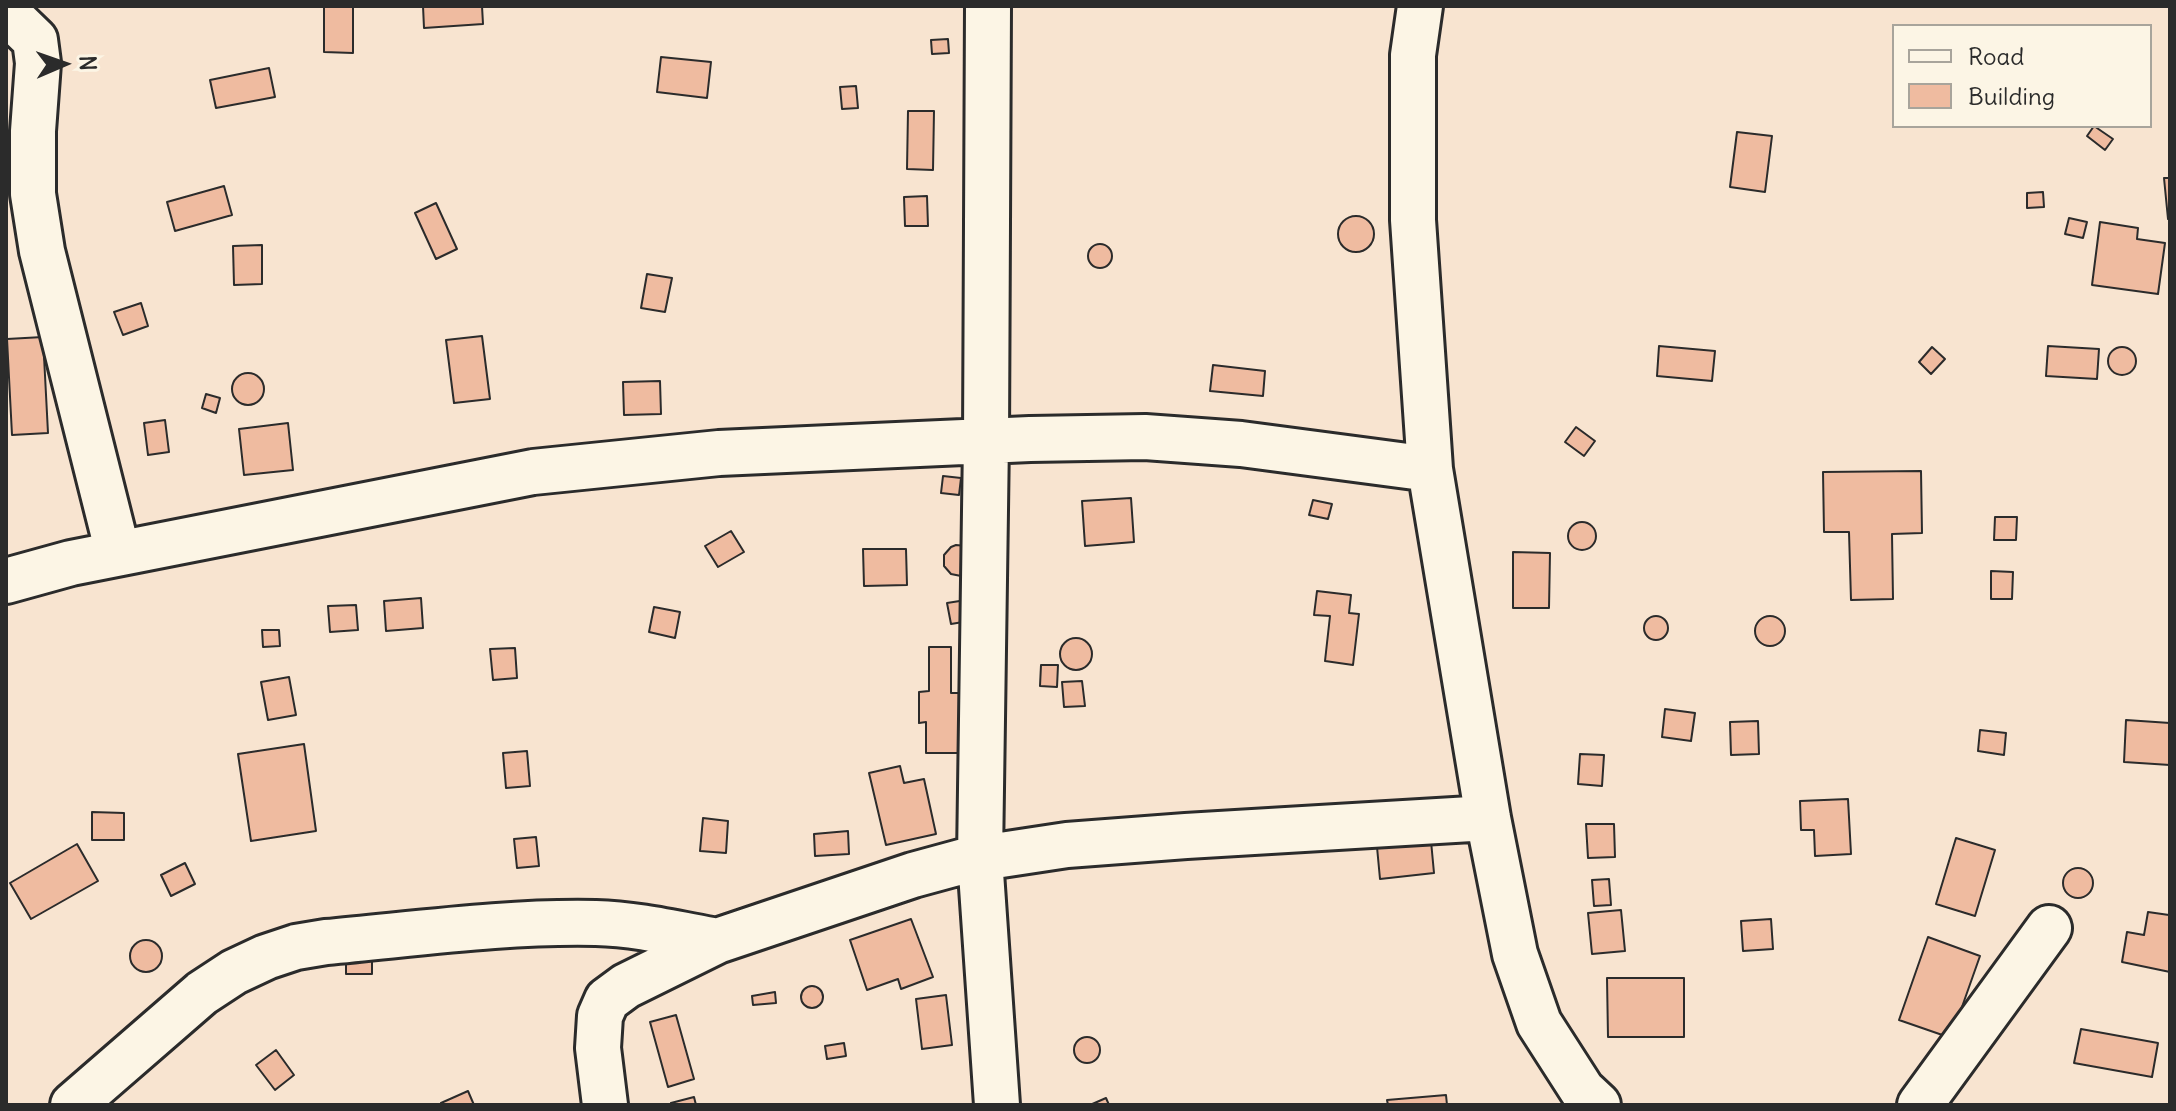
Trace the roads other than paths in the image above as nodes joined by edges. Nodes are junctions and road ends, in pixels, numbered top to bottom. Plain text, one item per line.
1 (988, 6) edge
2 (1420, 6) edge
3 (6, 12) edge
4 (986, 441) junction
5 (1430, 469) junction
6 (118, 553) junction
7 (6, 581) edge
8 (1488, 818) junction
9 (980, 858) junction
10 (2049, 928) dead end
11 (717, 941) junction
12 (73, 1105) edge
13 (605, 1105) edge
14 (997, 1105) edge
15 (1598, 1105) edge
16 (1920, 1105) edge

1 - 4 street
2 - 5 street
3 - 6 street
4 - 5 street
4 - 6 street
4 - 9 street
5 - 8 street
6 - 7 street
8 - 9 street
8 - 15 street
9 - 11 street
9 - 14 street
10 - 16 street
11 - 12 street
11 - 13 street

